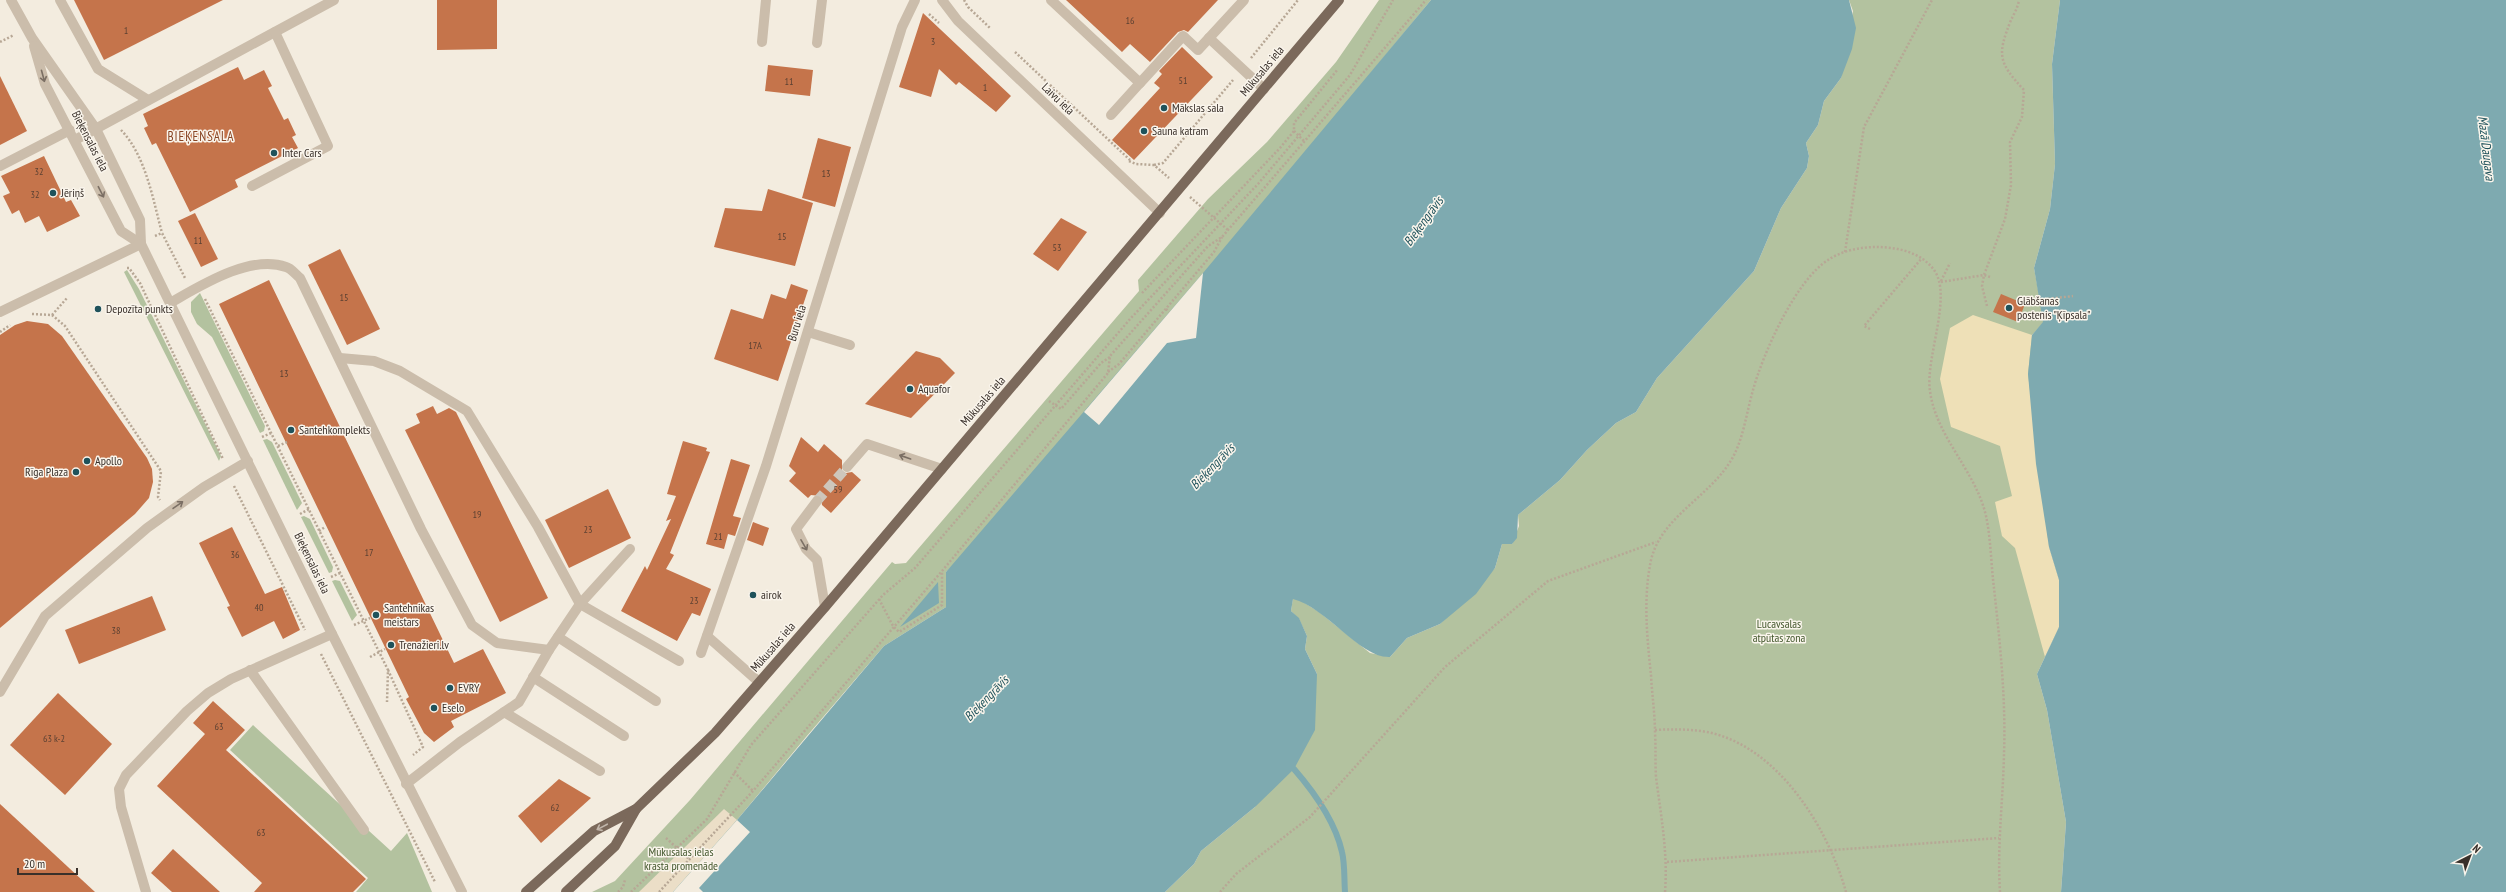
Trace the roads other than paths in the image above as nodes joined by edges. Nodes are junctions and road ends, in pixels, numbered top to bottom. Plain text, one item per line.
1 (11, 0) edge
2 (60, 0) edge
3 (334, 0) edge
4 (766, 0) edge
5 (822, 0) edge
6 (915, 0) edge
7 (942, 0) edge
8 (1051, 0) edge
9 (1244, 0) edge
10 (1339, 0) edge
11 (275, 32) junction
12 (32, 38) junction
13 (1209, 38) junction
14 (762, 42) dead end
15 (817, 43) dead end
16 (1140, 83) junction
17 (1264, 89) junction
18 (148, 100) junction
19 (1111, 115) dead end
20 (96, 129) junction
21 (70, 130) junction
22 (75, 140) junction
23 (0, 166) edge
24 (252, 186) dead end
25 (1160, 213) junction
26 (141, 244) junction
27 (170, 303) junction
28 (0, 312) edge
29 (808, 332) junction
30 (850, 346) dead end
31 (340, 358) junction
32 (248, 461) junction
33 (847, 467) tunnel mouth
34 (942, 469) junction
35 (817, 501) tunnel mouth
36 (630, 549) dead end
37 (580, 604) junction
38 (825, 607) junction
39 (332, 634) junction
40 (707, 636) junction
41 (558, 637) junction
42 (548, 650) junction
43 (701, 653) dead end
44 (679, 660) dead end
45 (250, 670) junction
46 (533, 677) junction
47 (759, 682) junction
48 (0, 692) edge
49 (656, 701) dead end
50 (504, 712) junction
51 (624, 736) dead end
52 (600, 771) dead end
53 (406, 784) junction
54 (636, 809) junction
55 (364, 830) dead end
56 (146, 892) edge
57 (462, 892) edge
58 (526, 892) edge
59 (566, 892) edge

1 - 12 street, Bieķensalas iela
2 - 18 street
3 - 11 street
4 - 14 street
5 - 15 street
6 - 29 street, Buru iela
7 - 25 street, Laivu iela
8 - 16 street
9 - 13 street
10 - 17 main road, Mūkusalas iela
11 - 18 street
11 - 24 street
12 - 20 street, Bieķensalas iela
12 -> 21 street, Bieķensalas iela
13 - 16 street
13 - 17 street
16 - 19 street
17 - 25 main road, Mūkusalas iela
18 - 20 street
20 - 22 street
20 - 26 street, Bieķensalas iela
21 - 22 street, Bieķensalas iela
21 - 23 street
22 -> 26 street, Bieķensalas iela
25 - 34 main road, Mūkusalas iela
26 - 27 street, Bieķensalas iela
26 - 28 street
27 - 31 street
27 - 32 street, Bieķensalas iela
29 - 30 street
29 - 40 street, Buru iela
31 - 37 street
31 - 42 street
32 - 39 street, Bieķensalas iela
48 -> 32 street
34 -> 33 street
34 - 38 main road, Mūkusalas iela
35 -> 38 street
36 - 37 street
37 - 41 street
37 - 44 street
38 - 47 main road, Mūkusalas iela
39 - 45 street
39 - 53 street, Bieķensalas iela
40 - 43 street, Buru iela
40 - 47 street
41 - 42 street
41 - 49 street
42 - 46 street
45 - 55 street
45 - 56 street
46 - 50 street
46 - 51 street
47 - 54 main road, Mūkusalas iela
50 - 52 street
50 - 53 street
53 - 57 street, Bieķensalas iela
54 -> 58 main road, Mūkusalas iela
54 - 59 main road, Mūkusalas iela

